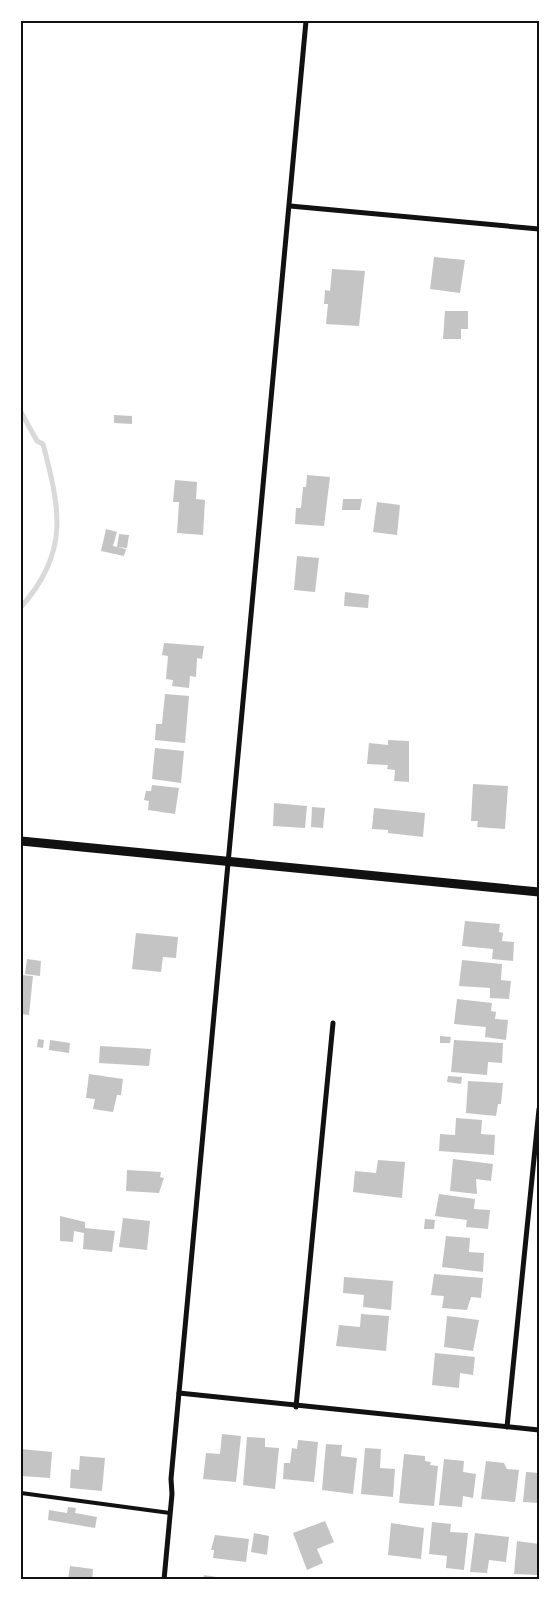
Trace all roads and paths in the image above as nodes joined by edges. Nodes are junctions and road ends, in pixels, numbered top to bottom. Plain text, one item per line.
1 (306, 21) edge
2 (290, 206) junction
3 (539, 229) edge
4 (21, 841) edge
5 (228, 862) junction
6 (539, 892) edge
7 (333, 1023) dead end
8 (539, 1109) edge
9 (180, 1393) junction
10 (296, 1407) junction
11 (507, 1427) junction
12 (539, 1430) edge
13 (21, 1493) edge
14 (170, 1513) junction
15 (164, 1580) edge

1 - 2 street
2 - 3 street
2 - 5 street
4 - 5 street
5 - 6 street
5 - 9 street
7 - 10 street
8 - 11 street
9 - 10 street
9 - 14 street
10 - 11 street
11 - 12 street
13 - 14 lane
14 - 15 street

